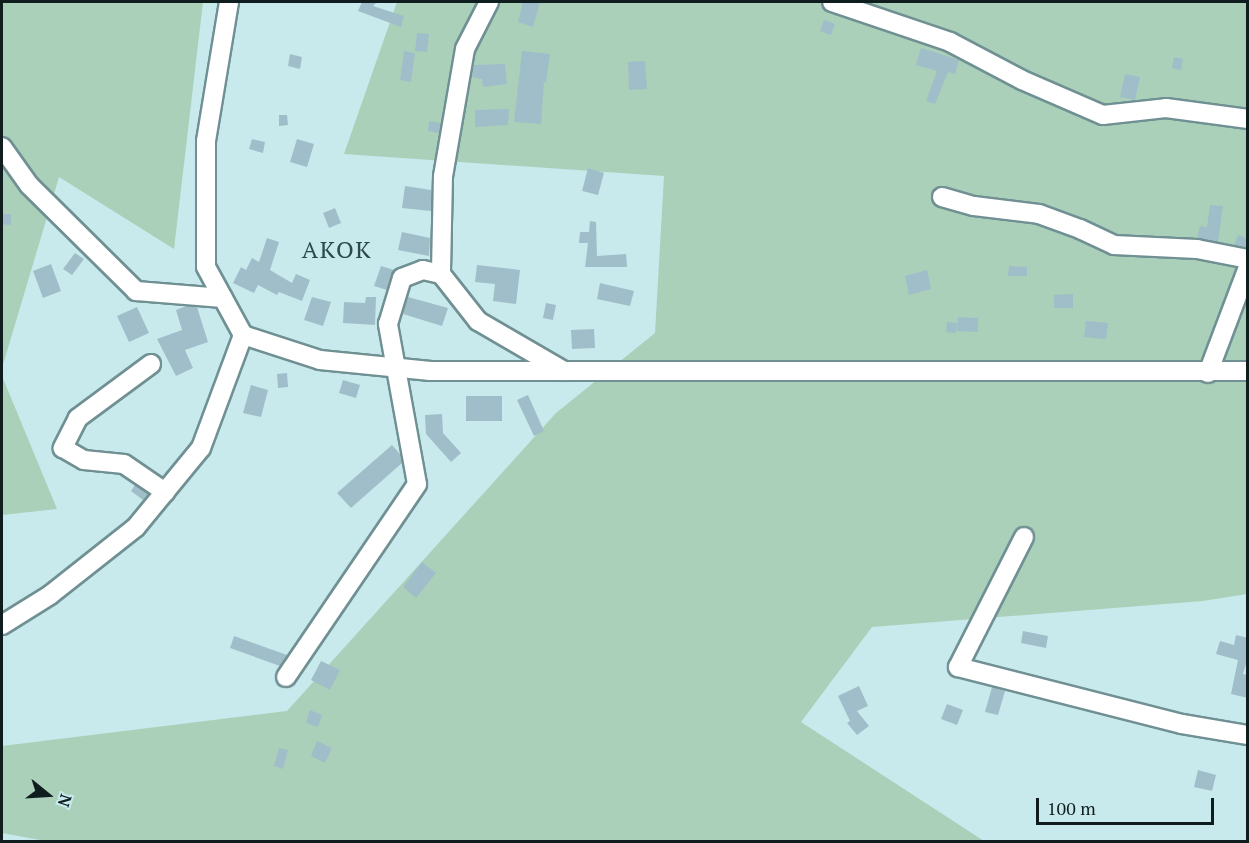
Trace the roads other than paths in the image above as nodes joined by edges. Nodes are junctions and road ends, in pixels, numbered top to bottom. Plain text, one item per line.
1 (229, 2) edge
2 (489, 2) edge
3 (832, 2) edge
4 (1248, 119) edge
5 (2, 147) edge
6 (942, 197) dead end
7 (1248, 259) edge
8 (1248, 267) edge
9 (441, 274) junction
10 (223, 298) junction
11 (243, 335) junction
12 (151, 364) dead end
13 (398, 368) junction
14 (1248, 370) edge
15 (565, 371) junction
16 (1208, 373) junction
17 (165, 492) junction
18 (1024, 537) dead end
19 (2, 625) edge
20 (286, 677) dead end
21 (1248, 735) edge

1 - 10 street
2 - 9 street
3 - 4 street
5 - 10 street
6 - 7 street
8 - 16 street
9 - 13 street
9 - 15 street
10 - 11 street
11 - 13 street
11 - 17 street
12 - 17 street
13 - 15 street
13 - 20 street
14 - 16 street
15 - 16 street
17 - 19 street
18 - 21 street

